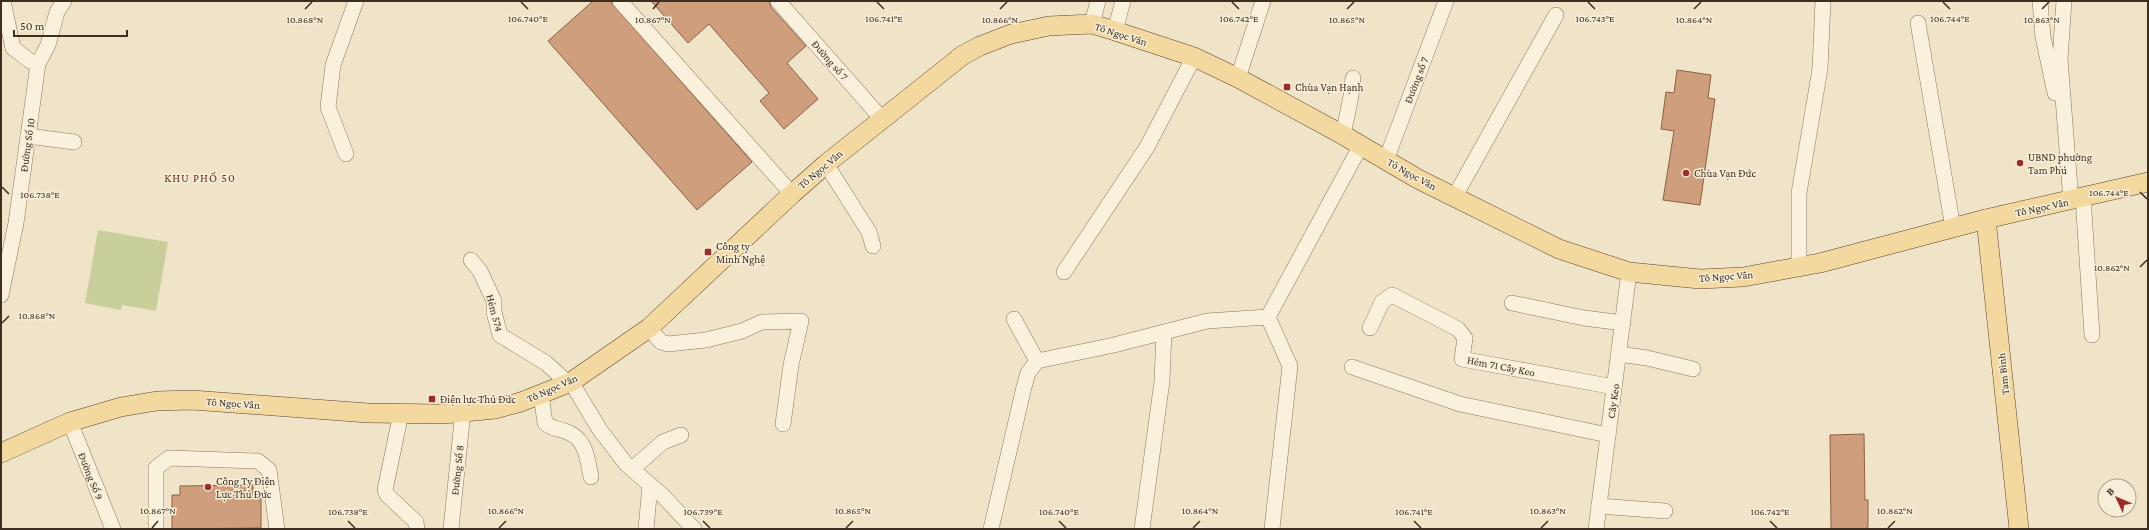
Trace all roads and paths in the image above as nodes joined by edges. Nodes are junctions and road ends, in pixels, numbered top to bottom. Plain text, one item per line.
1 (64, 1) edge
2 (356, 1) edge
3 (620, 1) edge
4 (778, 1) edge
5 (1098, 1) edge
6 (1123, 1) edge
7 (1263, 1) edge
8 (1446, 1) edge
9 (1823, 1) edge
10 (2040, 1) edge
11 (2064, 1) edge
12 (4, 9) edge
13 (1556, 15) dead end
14 (1918, 23) dead end
15 (1092, 24) junction
16 (1115, 31) junction
17 (7, 48) edge
18 (1194, 58) junction
19 (38, 64) junction
20 (1238, 78) junction
21 (1353, 78) dead end
22 (882, 119) junction
23 (2066, 129) junction
24 (1343, 135) junction
25 (28, 136) junction
26 (74, 142) dead end
27 (1361, 145) junction
28 (346, 154) dead end
29 (1386, 160) junction
30 (826, 164) junction
31 (2148, 182) edge
32 (792, 194) junction
33 (1455, 196) junction
34 (2077, 199) junction
35 (1986, 219) junction
36 (1953, 228) junction
37 (873, 246) dead end
38 (471, 260) dead end
39 (1799, 266) junction
40 (1064, 272) dead end
41 (1629, 272) junction
42 (1, 295) edge
43 (1512, 303) dead end
44 (1268, 317) junction
45 (1014, 319) dead end
46 (1623, 323) junction
47 (649, 328) junction
48 (1370, 328) dead end
49 (1164, 332) junction
50 (2092, 335) dead end
51 (1619, 354) junction
52 (1037, 361) junction
53 (1352, 367) dead end
54 (1693, 369) dead end
55 (570, 382) junction
56 (1614, 387) junction
57 (541, 394) junction
58 (463, 411) junction
59 (401, 413) junction
60 (70, 422) junction
61 (783, 424) dead end
62 (1608, 435) junction
63 (680, 436) dead end
64 (1, 453) edge
65 (632, 469) junction
66 (591, 477) dead end
67 (650, 485) junction
68 (1599, 506) junction
69 (1665, 511) dead end
70 (113, 529) edge
71 (156, 529) edge
72 (277, 529) edge
73 (416, 529) edge
74 (451, 529) edge
75 (646, 529) edge
76 (694, 529) edge
77 (992, 529) edge
78 (1142, 529) edge
79 (1272, 529) edge
80 (1596, 529) edge
81 (2019, 529) edge

1 - 19 street, Đường Số 10
2 - 28 street
3 - 32 street
4 - 22 street, Đường số 7
5 - 15 street
6 - 16 street
7 - 20 street
8 - 29 street, Đường số 7
9 - 39 street
10 - 23 street
11 - 23 street
12 - 17 street
13 - 33 street
14 - 36 street
15 - 16 main road, Tô Ngọc Vân
15 - 22 main road, Tô Ngọc Vân
16 - 18 main road, Tô Ngọc Vân
17 - 19 street
18 - 20 main road, Tô Ngọc Vân
18 - 40 street
19 - 25 street, Đường Số 10
20 - 24 main road, Tô Ngọc Vân
21 - 24 street
22 - 30 main road, Tô Ngọc Vân
23 - 34 street
24 - 27 main road, Tô Ngọc Vân
25 - 26 street
25 - 42 street, Đường Số 10
27 - 29 main road, Tô Ngọc Vân
27 - 44 street
29 - 33 main road, Tô Ngọc Vân
30 - 32 main road, Tô Ngọc Vân
30 - 37 street
31 - 34 main road, Tô Ngọc Vân
32 - 47 main road, Tô Ngọc Vân
33 - 41 main road, Tô Ngọc Vân
34 - 35 main road, Tô Ngọc Vân
34 - 50 street
35 - 36 main road, Tô Ngọc Vân
35 - 81 main road, Tam Bình
36 - 39 main road, Tô Ngọc Vân
38 - 55 street, Hẻm 574
39 - 41 main road, Tô Ngọc Vân
41 - 46 street, Cây Keo
43 - 46 street
44 - 49 street
44 - 79 street
45 - 52 street
46 - 51 street, Cây Keo
47 - 55 main road, Tô Ngọc Vân
47 - 61 street
48 - 56 street, Hẻm 71 Cây Keo
49 - 52 street
49 - 78 street
51 - 54 street
51 - 56 street, Cây Keo
52 - 77 street
53 - 62 street
55 - 57 main road, Tô Ngọc Vân
55 - 65 street, Hẻm 574
56 - 62 street, Cây Keo
57 - 58 main road, Tô Ngọc Vân
57 - 66 street
58 - 59 main road, Tô Ngọc Vân
58 - 74 street, Đường Số 8
59 - 60 main road, Tô Ngọc Vân
59 - 73 street
60 - 64 main road, Tô Ngọc Vân
60 - 70 street, Đường Số 9
62 - 68 street, Cây Keo
63 - 65 street
65 - 67 street, Hẻm 574
67 - 75 street
67 - 76 street, Hẻm 574
68 - 69 street
68 - 80 street, Cây Keo
71 - 72 street

